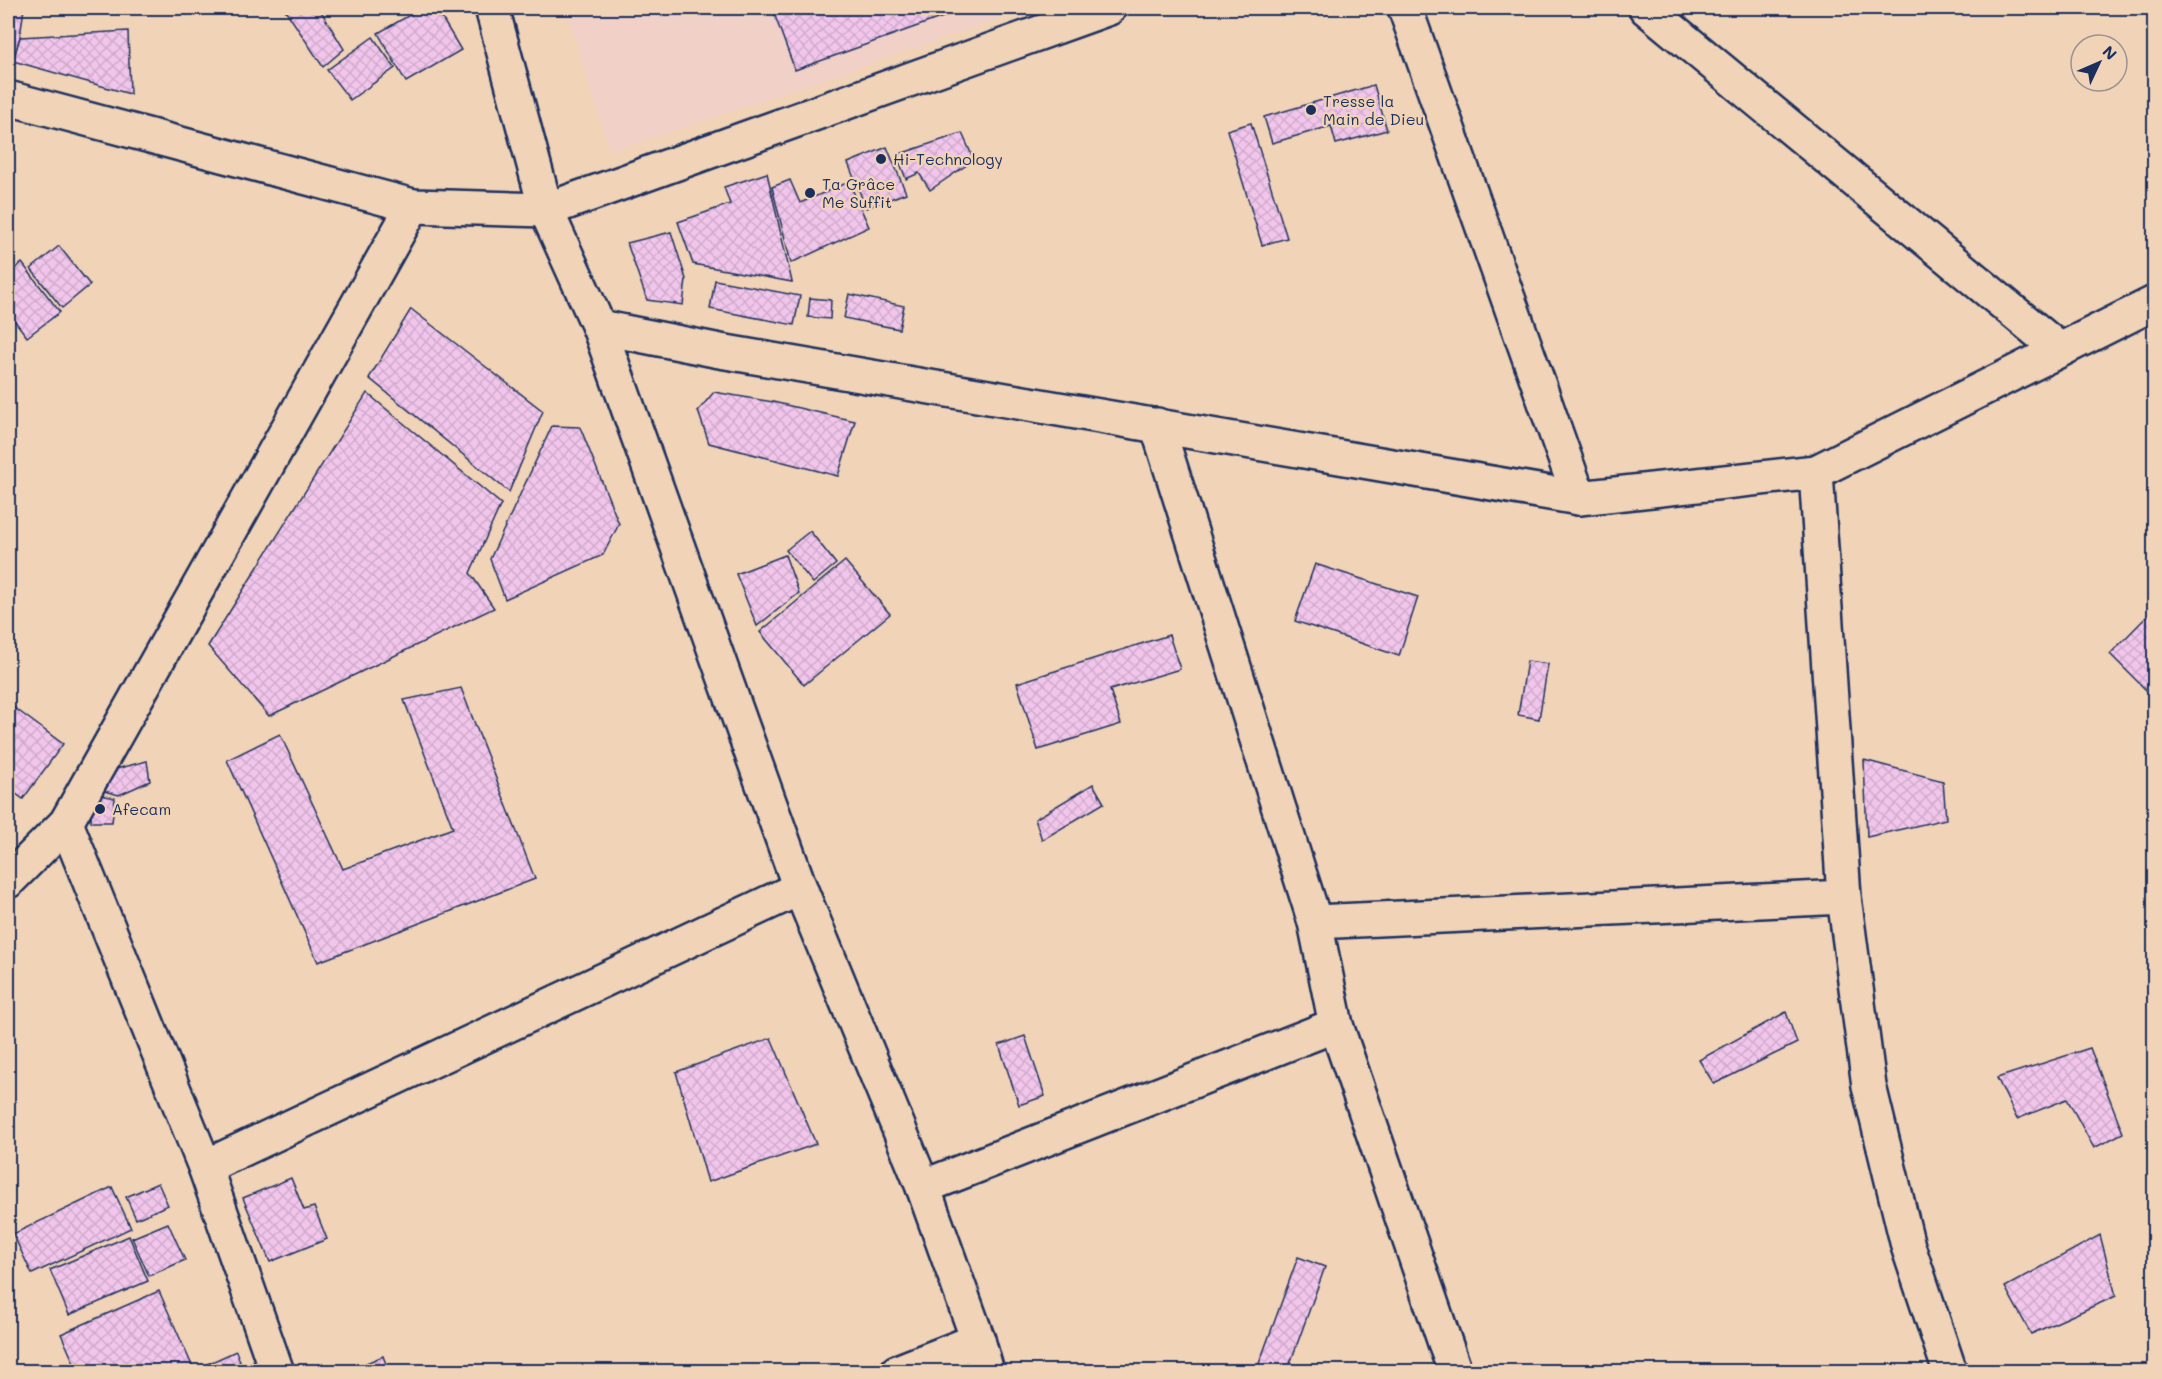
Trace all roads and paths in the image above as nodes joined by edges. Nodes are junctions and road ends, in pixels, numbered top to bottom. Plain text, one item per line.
1 (492, 8) edge
2 (1109, 8) edge
3 (1405, 8) edge
4 (1646, 8) edge
5 (8, 98) edge
6 (413, 206) junction
7 (546, 210) junction
8 (2154, 303) edge
9 (599, 327) junction
10 (2060, 350) junction
11 (1156, 425) junction
12 (1816, 472) junction
13 (1579, 498) junction
14 (66, 824) junction
15 (8, 881) edge
16 (800, 888) junction
17 (1844, 897) junction
18 (1315, 922) junction
19 (1336, 1025) junction
20 (206, 1167) junction
21 (923, 1186) junction
22 (978, 1340) junction
23 (277, 1371) edge
24 (897, 1371) edge
25 (987, 1371) edge
26 (1455, 1371) edge
27 (1950, 1371) edge

1 - 7 street
2 - 7 street
3 - 13 street
4 - 10 street
5 - 6 street
6 - 7 street
6 - 14 street
7 - 9 street
8 - 10 street
9 - 11 street
9 - 16 street
10 - 12 street
11 - 13 street
11 - 18 street
12 - 13 street
12 - 17 street
14 - 15 street
14 - 20 street
16 - 20 street
16 - 21 street
17 - 18 street
17 - 27 street
18 - 19 street
19 - 21 street
19 - 26 street
20 - 23 street
21 - 22 street
22 - 24 street
22 - 25 street

